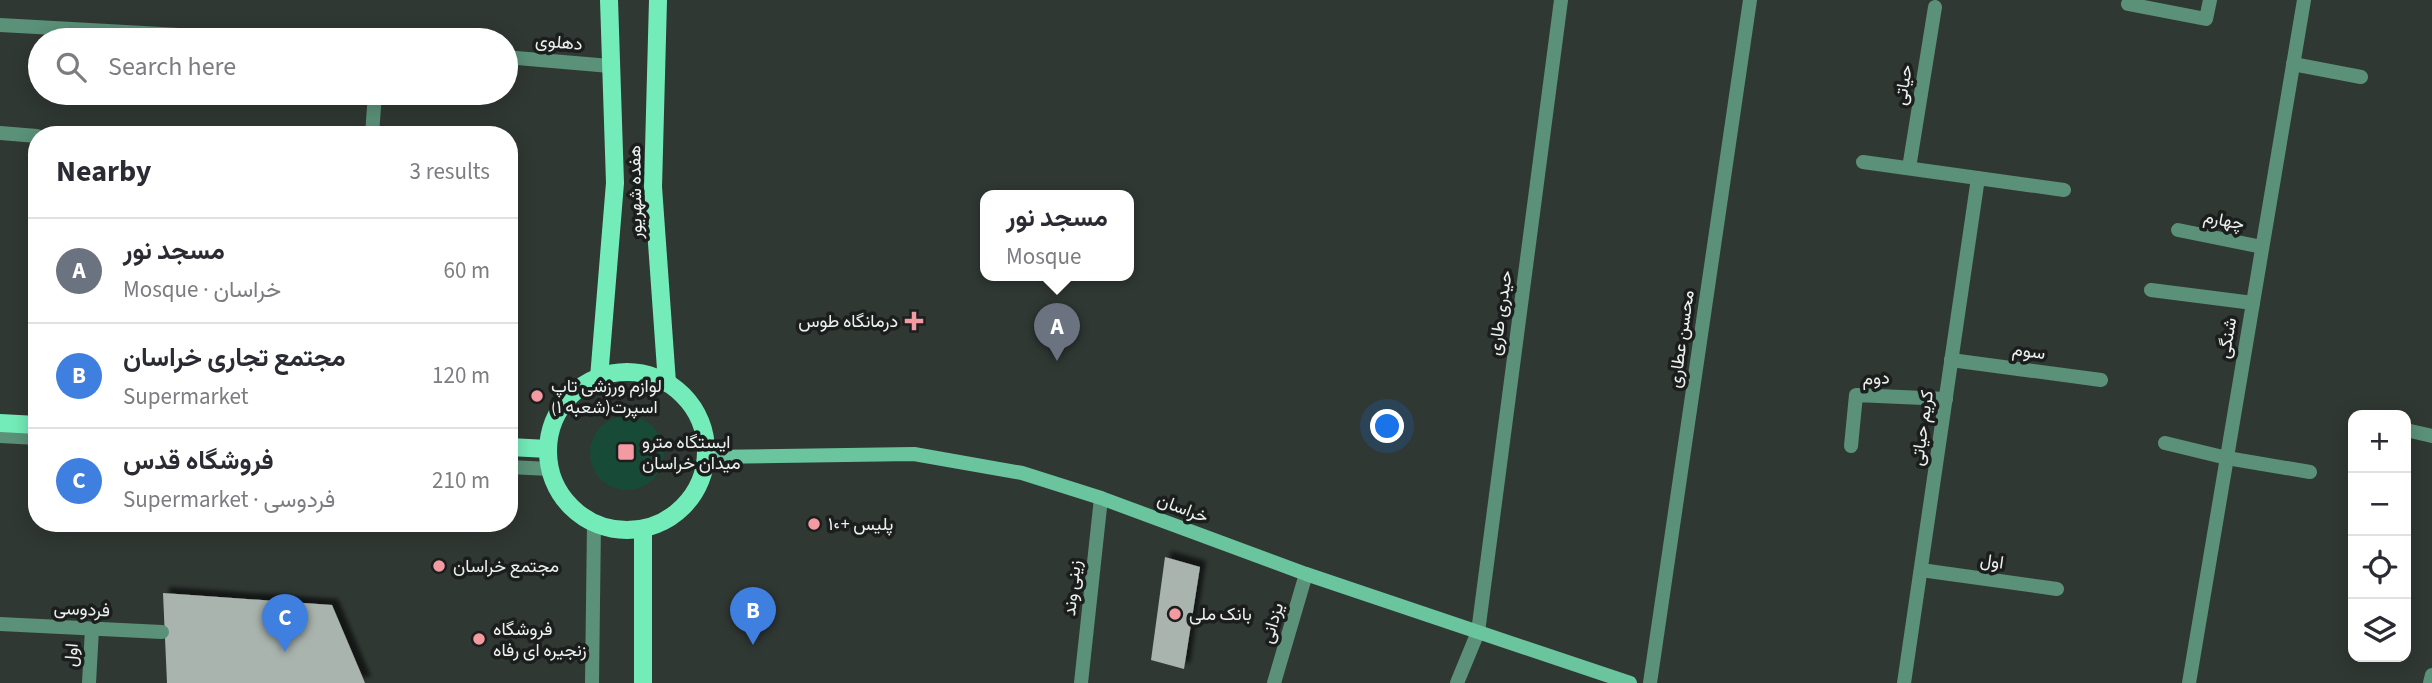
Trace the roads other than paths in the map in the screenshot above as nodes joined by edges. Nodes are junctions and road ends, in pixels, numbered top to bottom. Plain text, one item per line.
1 (609, 0) edge
2 (658, 0) edge
3 (1562, 0) edge
4 (1750, 0) edge
5 (2210, 0) edge
6 (2304, 0) edge
7 (2128, 4) dead end
8 (1935, 7) dead end
9 (0, 25) edge
10 (54, 28) edge
11 (518, 58) edge
12 (2293, 64) junction
13 (610, 66) junction
14 (2361, 78) dead end
15 (374, 105) edge
16 (373, 126) edge
17 (0, 133) edge
18 (28, 135) edge
19 (1863, 162) dead end
20 (1909, 169) junction
21 (1978, 178) junction
22 (2064, 190) dead end
23 (2178, 230) dead end
24 (2262, 247) junction
25 (2151, 290) dead end
26 (2253, 303) junction
27 (1951, 360) junction
28 (599, 378) junction
29 (2101, 380) dead end
30 (667, 383) junction
31 (1946, 398) junction
32 (0, 423) edge
33 (28, 425) edge
34 (2411, 431) edge
35 (0, 436) edge
36 (2432, 436) edge
37 (28, 438) edge
38 (2165, 443) dead end
39 (1851, 446) dead end
40 (518, 447) edge
41 (548, 449) junction
42 (706, 457) junction
43 (2227, 458) junction
44 (518, 468) edge
45 (550, 470) junction
46 (2310, 472) dead end
47 (1101, 498) junction
48 (594, 523) junction
49 (643, 529) junction
50 (1921, 570) junction
51 (1306, 574) junction
52 (2057, 589) dead end
53 (0, 624) edge
54 (92, 629) junction
55 (162, 632) dead end
56 (1478, 632) junction
57 (2432, 675) edge
58 (1624, 682) edge
59 (89, 683) edge
60 (592, 683) edge
61 (643, 683) edge
62 (1081, 683) edge
63 (1274, 683) edge
64 (1457, 683) edge
65 (1650, 683) edge
66 (1904, 683) edge
67 (2189, 683) edge
68 (2430, 683) edge

1 - 13 main road, هفده شهریور
2 - 30 main road, هفده شهریور
3 - 56 street, حیدری طاری
4 - 65 street, محسن عطاری
5 - 7 street
6 - 12 street, شنگی
8 - 20 street, حیاتی
9 - 10 street
11 - 13 street, دهلوی
12 - 14 street
12 - 24 street, شنگی
13 - 28 main road, هفده شهریور
15 - 16 street
17 - 18 street
19 - 20 street
20 - 21 street
21 - 22 street
21 - 27 street, کریم حیاتی
23 - 24 street, چهارم
24 - 26 street, شنگی
25 - 26 street
26 - 43 street, شنگی
27 - 29 street, سوم
27 - 31 street, کریم حیاتی
28 - 30 main road
28 - 41 main road
30 - 42 main road
31 - 39 street, دوم
31 - 50 street, کریم حیاتی
32 - 33 main road
34 - 36 street
35 - 37 street
38 - 43 street
40 - 41 main road
41 - 45 main road
42 - 47 main road, خراسان
42 - 49 main road
43 - 46 street
43 - 67 street, شنگی
44 - 45 street
45 - 48 main road
47 - 51 main road, خراسان
47 - 62 street, زینی وند
48 - 49 main road
48 - 60 street
49 - 61 main road
50 - 52 street, اول
50 - 66 street, کریم حیاتی
51 - 56 main road, خراسان
51 - 63 street, یزدانی
53 - 54 street, فردوسی
54 - 55 street, فردوسی
54 - 59 street, اول
56 - 58 main road, خراسان
56 - 64 street, حیدری طاری
57 - 68 street

